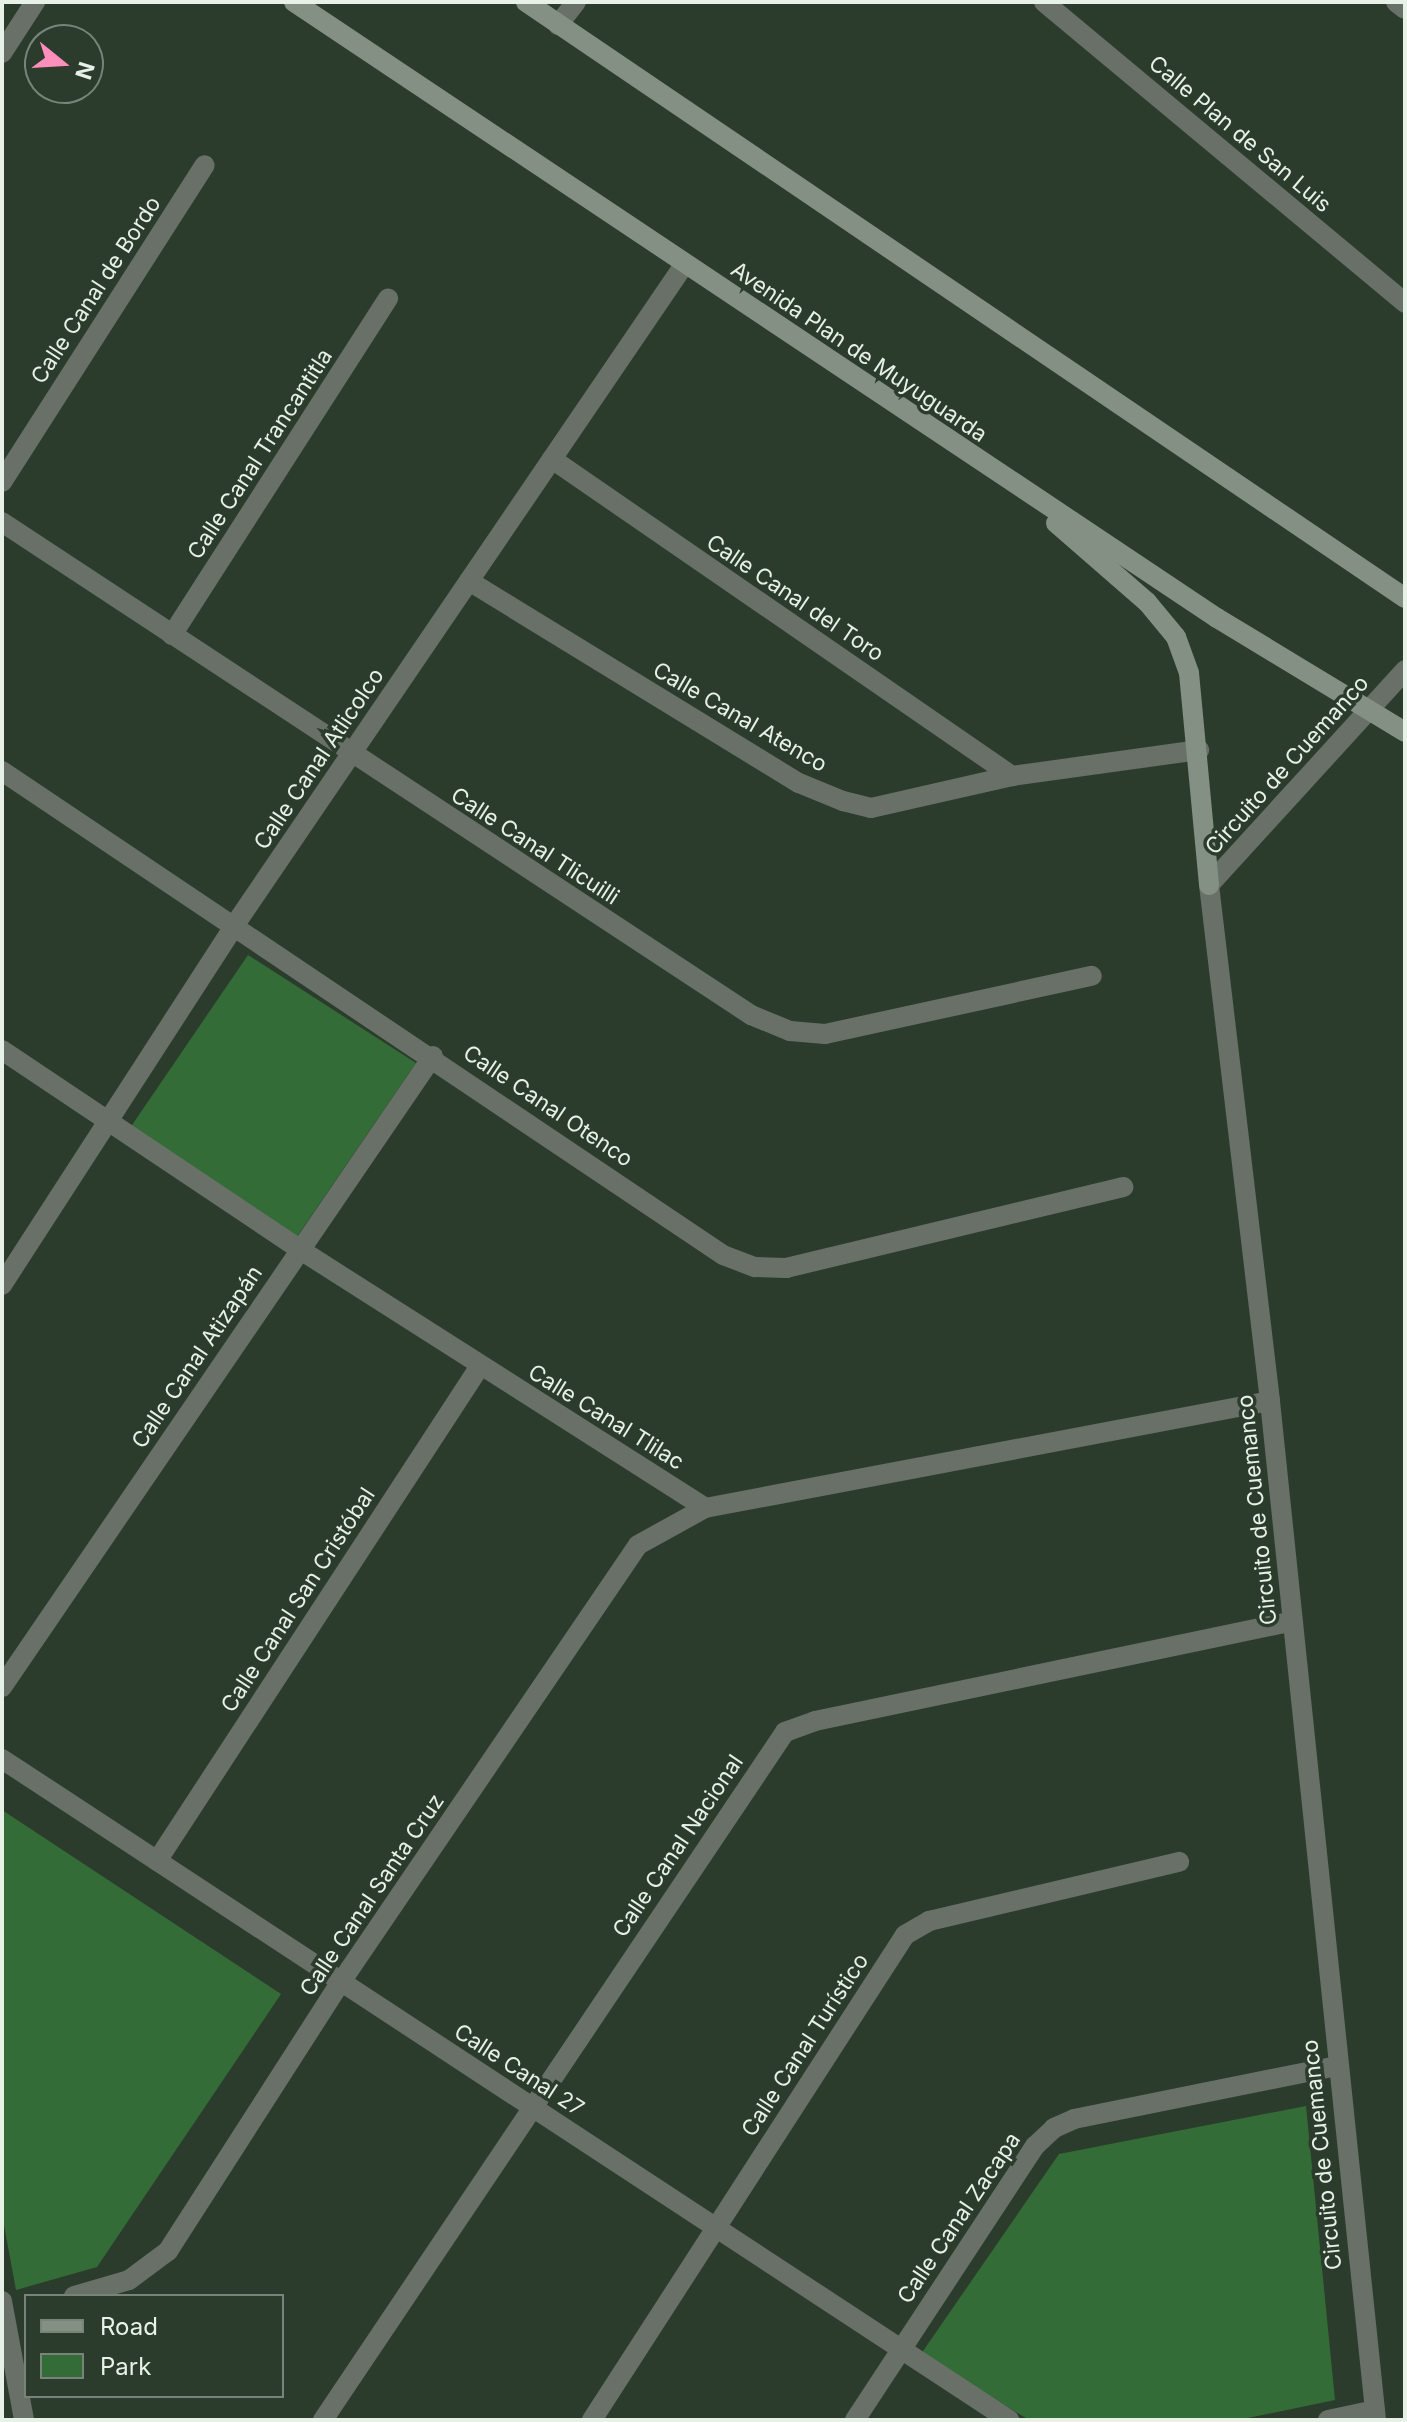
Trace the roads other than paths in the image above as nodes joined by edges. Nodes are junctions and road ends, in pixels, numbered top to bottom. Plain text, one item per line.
1 (35, 2) edge
2 (294, 2) edge
3 (526, 2) edge
4 (576, 2) edge
5 (1044, 2) edge
6 (1396, 2) edge
7 (1405, 9) edge
8 (558, 25) junction
9 (2, 53) edge
10 (205, 165) dead end
11 (684, 265) junction
12 (388, 298) dead end
13 (1405, 303) edge
14 (552, 459) junction
15 (2, 482) edge
16 (1019, 487) junction
17 (2, 522) edge
18 (469, 581) junction
19 (1405, 598) edge
20 (172, 635) junction
21 (1405, 670) edge
22 (1371, 712) junction
23 (1405, 732) edge
24 (1199, 750) junction
25 (351, 754) junction
26 (2, 771) edge
27 (1012, 776) junction
28 (1209, 885) junction
29 (234, 926) junction
30 (1092, 976) dead end
31 (2, 1050) edge
32 (433, 1056) junction
33 (110, 1120) junction
34 (1123, 1187) dead end
35 (299, 1249) junction
36 (2, 1285) edge
37 (480, 1366) junction
38 (1270, 1401) junction
39 (705, 1508) junction
40 (1293, 1621) junction
41 (2, 1687) edge
42 (2, 1759) edge
43 (157, 1861) junction
44 (1179, 1862) dead end
45 (341, 1982) junction
46 (1336, 2066) junction
47 (532, 2107) junction
48 (716, 2229) junction
49 (81, 2294) edge
50 (24, 2310) edge
51 (3, 2311) edge
52 (898, 2351) junction
53 (1375, 2415) edge
54 (24, 2420) edge
55 (323, 2420) edge
56 (592, 2420) edge
57 (855, 2420) edge
58 (1009, 2420) edge
59 (1328, 2420) edge

1 - 9 street
2 - 11 main road, Avenida Plan de Muyuguarda
3 - 8 main road
4 - 8 street
5 - 13 street, Calle Plan de San Luis
6 - 7 street
8 - 19 main road
10 - 15 street, Calle Canal de Bordo
11 - 14 street, Calle Canal Atlicolco
11 - 16 main road, Avenida Plan de Muyuguarda
12 - 20 street, Calle Canal Trancantitla
14 - 18 street, Calle Canal Atlicolco
14 - 27 street, Calle Canal del Toro
16 - 22 main road, Avenida Plan de Muyuguarda
16 - 24 main road
17 - 20 street, Calle Canal Tlicuilli
18 - 25 street, Calle Canal Atlicolco
18 - 27 street, Calle Canal Atenco
20 - 25 street, Calle Canal Tlicuilli
21 - 22 street, Circuito de Cuemanco
22 - 23 main road, Avenida Plan de Muyuguarda
22 - 28 street, Circuito de Cuemanco
24 - 27 street, Calle Canal Atenco
24 - 28 main road
25 - 29 street, Calle Canal Atlicolco
25 - 30 street, Calle Canal Tlicuilli
26 - 29 street, Calle Canal Otenco
28 - 38 street, Circuito de Cuemanco
29 - 32 street, Calle Canal Otenco
29 - 33 street, Calle Canal Atlicolco
31 - 33 street, Calle Canal Tlilac
32 - 34 street, Calle Canal Otenco
32 - 35 street, Calle Canal Atizapán
33 - 35 street, Calle Canal Tlilac
33 - 36 street, Calle Canal Atlicolco
35 - 37 street, Calle Canal Tlilac
35 - 41 street, Calle Canal Atizapán
37 - 39 street, Calle Canal Tlilac
37 - 43 street, Calle Canal San Cristóbal
38 - 39 street
38 - 40 street, Circuito de Cuemanco
39 - 45 street, Calle Canal Santa Cruz
40 - 46 street, Circuito de Cuemanco
40 - 47 street, Calle Canal Nacional
42 - 43 street, Calle Canal 27
43 - 45 street, Calle Canal 27
44 - 48 street, Calle Canal Turístico
45 - 47 street, Calle Canal 27
45 - 49 street, Calle Canal Santa Cruz
46 - 52 street, Calle Canal Zacapa
46 - 53 street, Circuito de Cuemanco
47 - 48 street, Calle Canal 27
47 - 55 street, Calle Canal Nacional
48 - 52 street, Calle Canal 27
48 - 56 street, Calle Canal Turístico
50 - 51 street
51 - 54 street
52 - 57 street, Calle Canal Zacapa
52 - 58 street, Calle Canal 27
53 - 59 street

